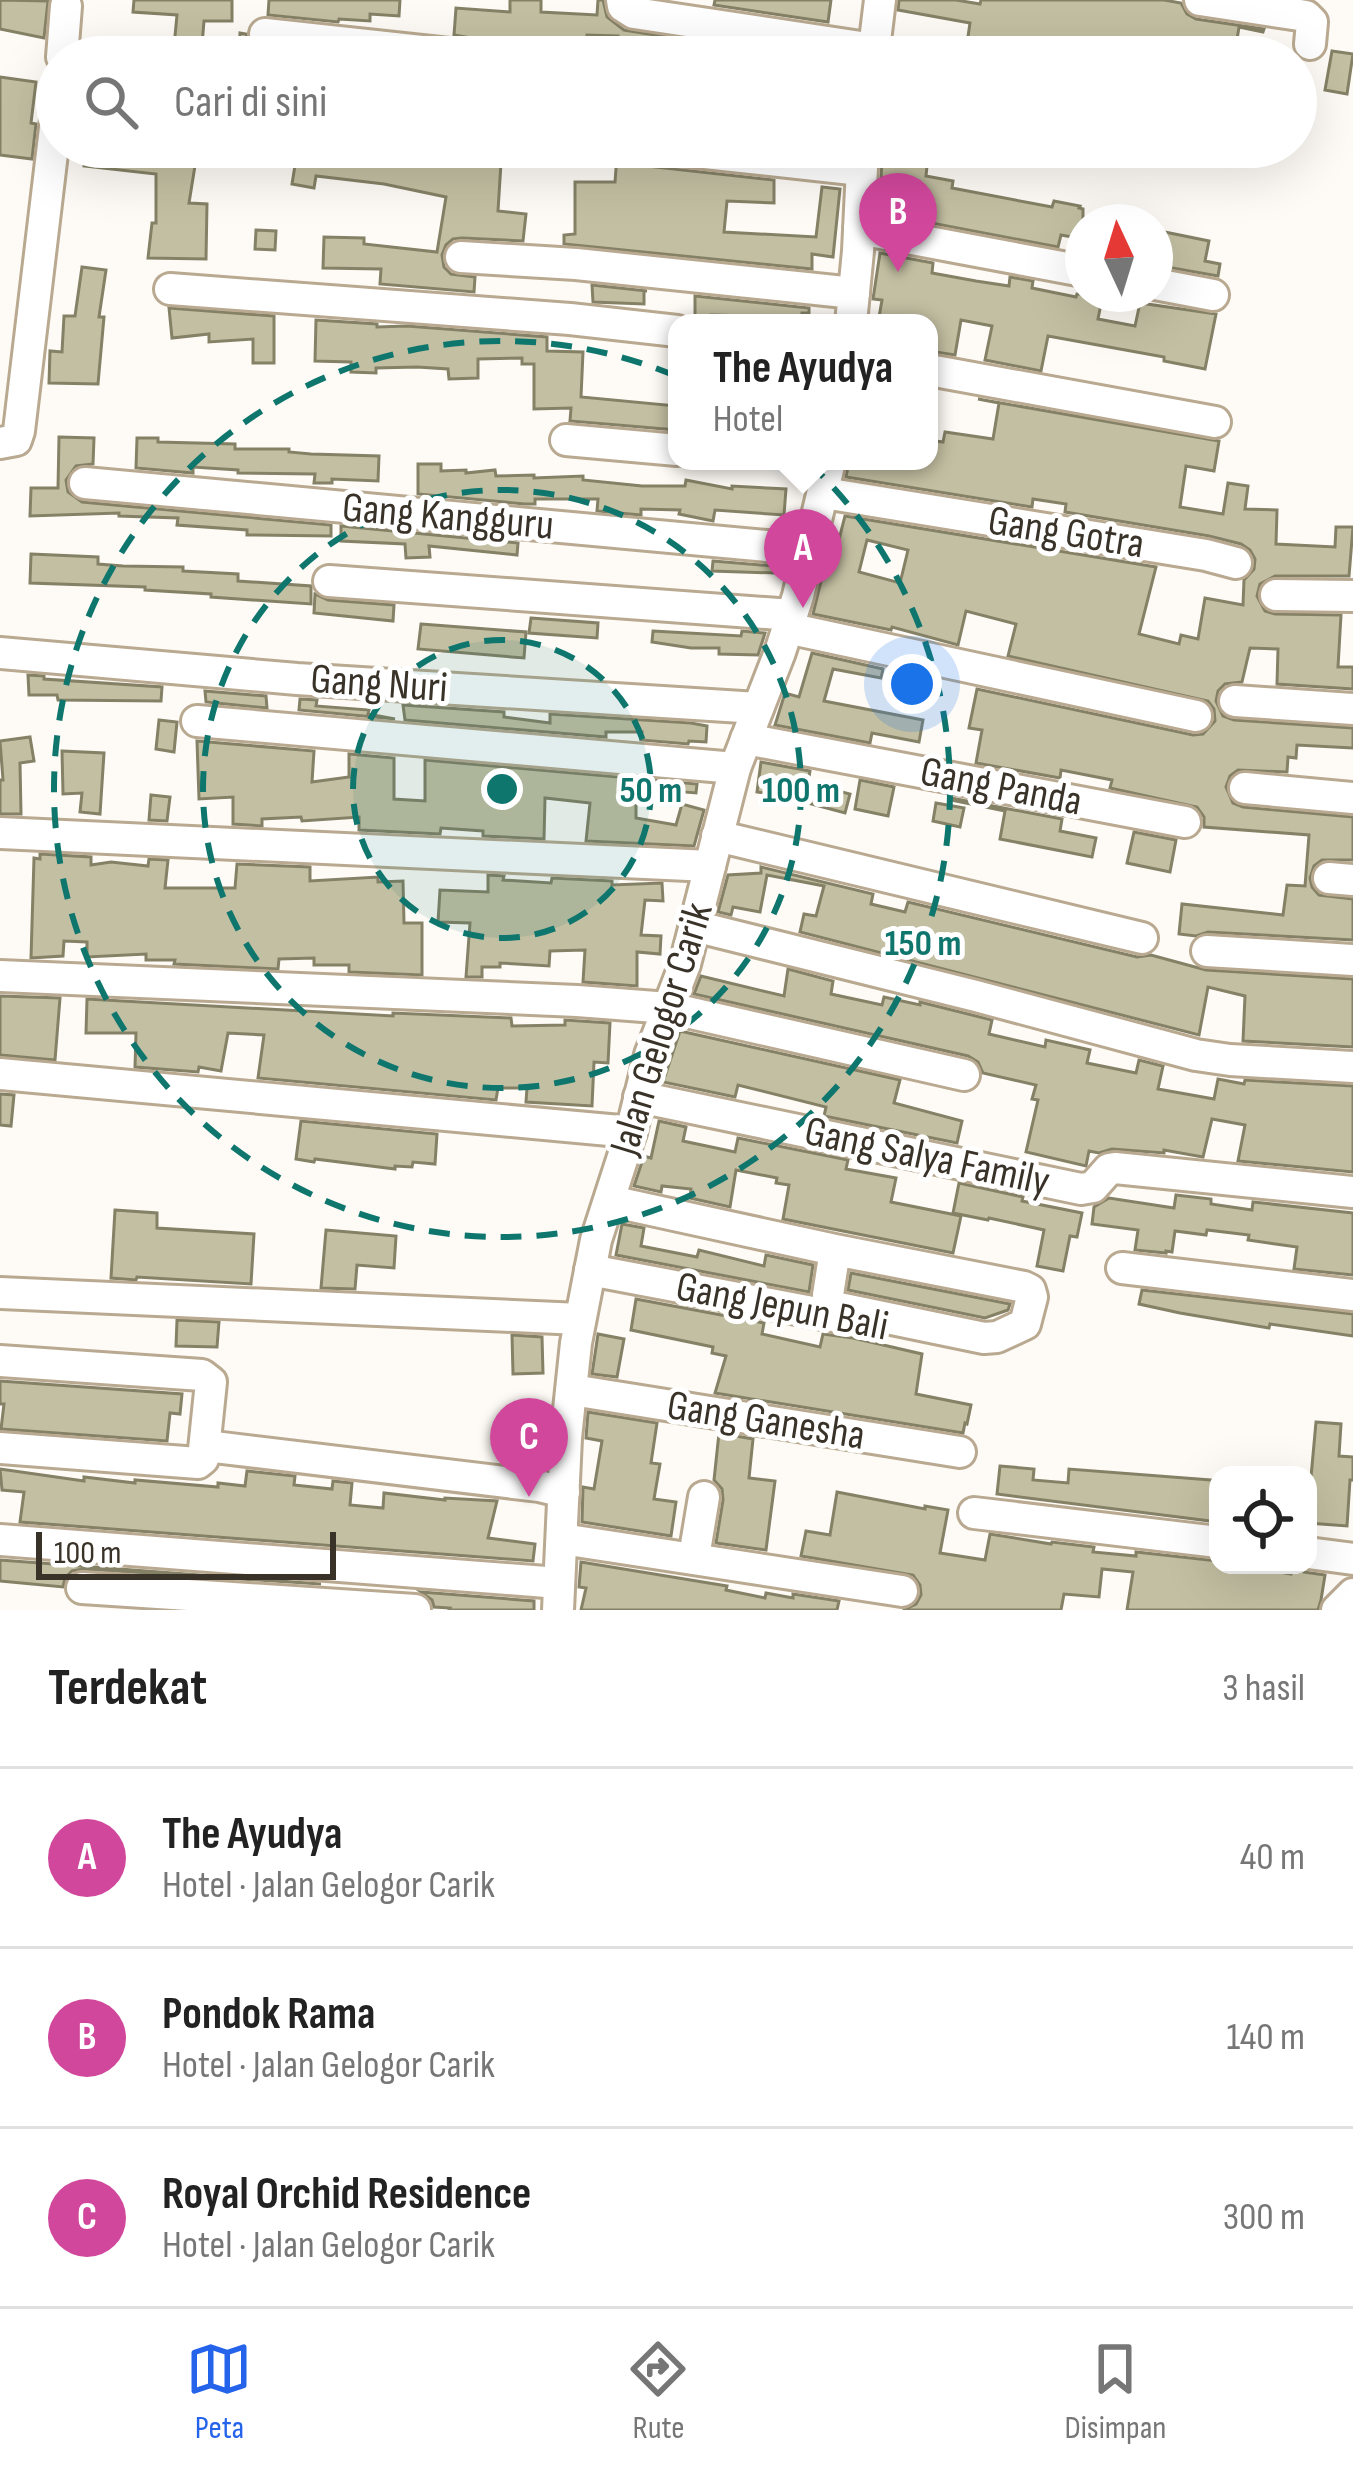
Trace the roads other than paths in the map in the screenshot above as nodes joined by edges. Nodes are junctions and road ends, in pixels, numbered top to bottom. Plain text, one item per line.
1 (622, 0) edge
2 (880, 0) edge
3 (1200, 0) edge
4 (66, 6) dead end
5 (265, 34) dead end
6 (64, 36) edge
7 (283, 36) edge
8 (771, 36) edge
9 (875, 36) edge
10 (1311, 36) edge
11 (50, 168) edge
12 (862, 168) edge
13 (859, 230) junction
14 (461, 256) dead end
15 (1065, 268) edge
16 (1173, 287) edge
17 (170, 289) dead end
18 (1213, 295) dead end
19 (853, 308) edge
20 (668, 330) edge
21 (938, 372) edge
22 (1215, 422) dead end
23 (566, 440) dead end
24 (0, 442) edge
25 (668, 449) edge
26 (822, 470) edge
27 (85, 483) dead end
28 (810, 550) junction
29 (1236, 563) dead end
30 (328, 581) dead end
31 (1276, 595) dead end
32 (1353, 596) edge
33 (789, 621) junction
34 (0, 653) edge
35 (1235, 701) dead end
36 (758, 708) junction
37 (1353, 709) edge
38 (1196, 716) dead end
39 (197, 721) dead end
40 (741, 754) junction
41 (1245, 788) dead end
42 (1353, 798) edge
43 (1185, 822) dead end
44 (0, 832) edge
45 (713, 851) junction
46 (694, 926) junction
47 (1142, 938) dead end
48 (1207, 951) dead end
49 (1353, 960) edge
50 (0, 976) edge
51 (669, 1008) junction
52 (1353, 1067) edge
53 (0, 1074) edge
54 (964, 1076) dead end
55 (638, 1096) junction
56 (632, 1132) junction
57 (1353, 1192) edge
58 (610, 1201) junction
59 (835, 1250) junction
60 (1122, 1268) dead end
61 (590, 1270) junction
62 (0, 1293) edge
63 (1353, 1295) edge
64 (580, 1319) junction
65 (974, 1345) dead end
66 (0, 1361) edge
67 (572, 1390) junction
68 (206, 1446) junction
69 (0, 1448) edge
70 (960, 1452) dead end
71 (564, 1492) junction
72 (704, 1497) dead end
73 (974, 1513) dead end
74 (562, 1539) junction
75 (0, 1540) edge
76 (1209, 1541) edge
77 (1317, 1554) edge
78 (694, 1557) junction
79 (1353, 1559) edge
80 (82, 1588) dead end
81 (902, 1591) dead end
82 (1353, 1594) edge
83 (559, 1596) edge
84 (415, 1610) edge
85 (1337, 1610) edge

1 - 8 street
2 - 9 street
3 - 10 street
4 - 6 street
5 - 7 street
11 - 24 street
12 - 13 street
13 - 15 street
13 - 19 street
14 - 19 street
16 - 18 street
17 - 20 street
21 - 22 street
23 - 25 street
26 - 28 street, Jalan Gelogor Carik
26 - 29 street, Gang Gotra
27 - 28 street, Gang Kangguru
28 - 33 street, Jalan Gelogor Carik
30 - 33 street
31 - 32 street
33 - 36 street, Jalan Gelogor Carik
33 - 38 street
34 - 36 street, Gang Nuri
35 - 37 street
36 - 40 street, Jalan Gelogor Carik
39 - 40 street, Gang Panda
40 - 43 street, Gang Panda
40 - 45 street, Jalan Gelogor Carik
41 - 42 street
44 - 45 street
45 - 46 street, Jalan Gelogor Carik
45 - 47 street
46 - 51 street, Jalan Gelogor Carik
46 - 52 street
48 - 49 street
50 - 51 street
51 - 54 street
51 - 55 street, Jalan Gelogor Carik
53 - 56 street
55 - 56 street, Jalan Gelogor Carik
55 - 57 street, Gang Salya Family
56 - 58 street, Jalan Gelogor Carik
58 - 59 street
58 - 61 street, Jalan Gelogor Carik
59 - 59 street
60 - 63 street
61 - 64 street, Jalan Gelogor Carik
61 - 65 street, Gang Jepun Bali
62 - 64 street
64 - 67 street, Jalan Gelogor Carik
66 - 68 street
67 - 70 street, Gang Ganesha
67 - 71 street, Jalan Gelogor Carik
68 - 69 street
68 - 71 street
71 - 74 street, Jalan Gelogor Carik
72 - 78 street
73 - 76 street
74 - 78 street
74 - 83 street, Jalan Gelogor Carik
75 - 83 street
77 - 79 street
78 - 81 street
80 - 84 street
82 - 85 street

